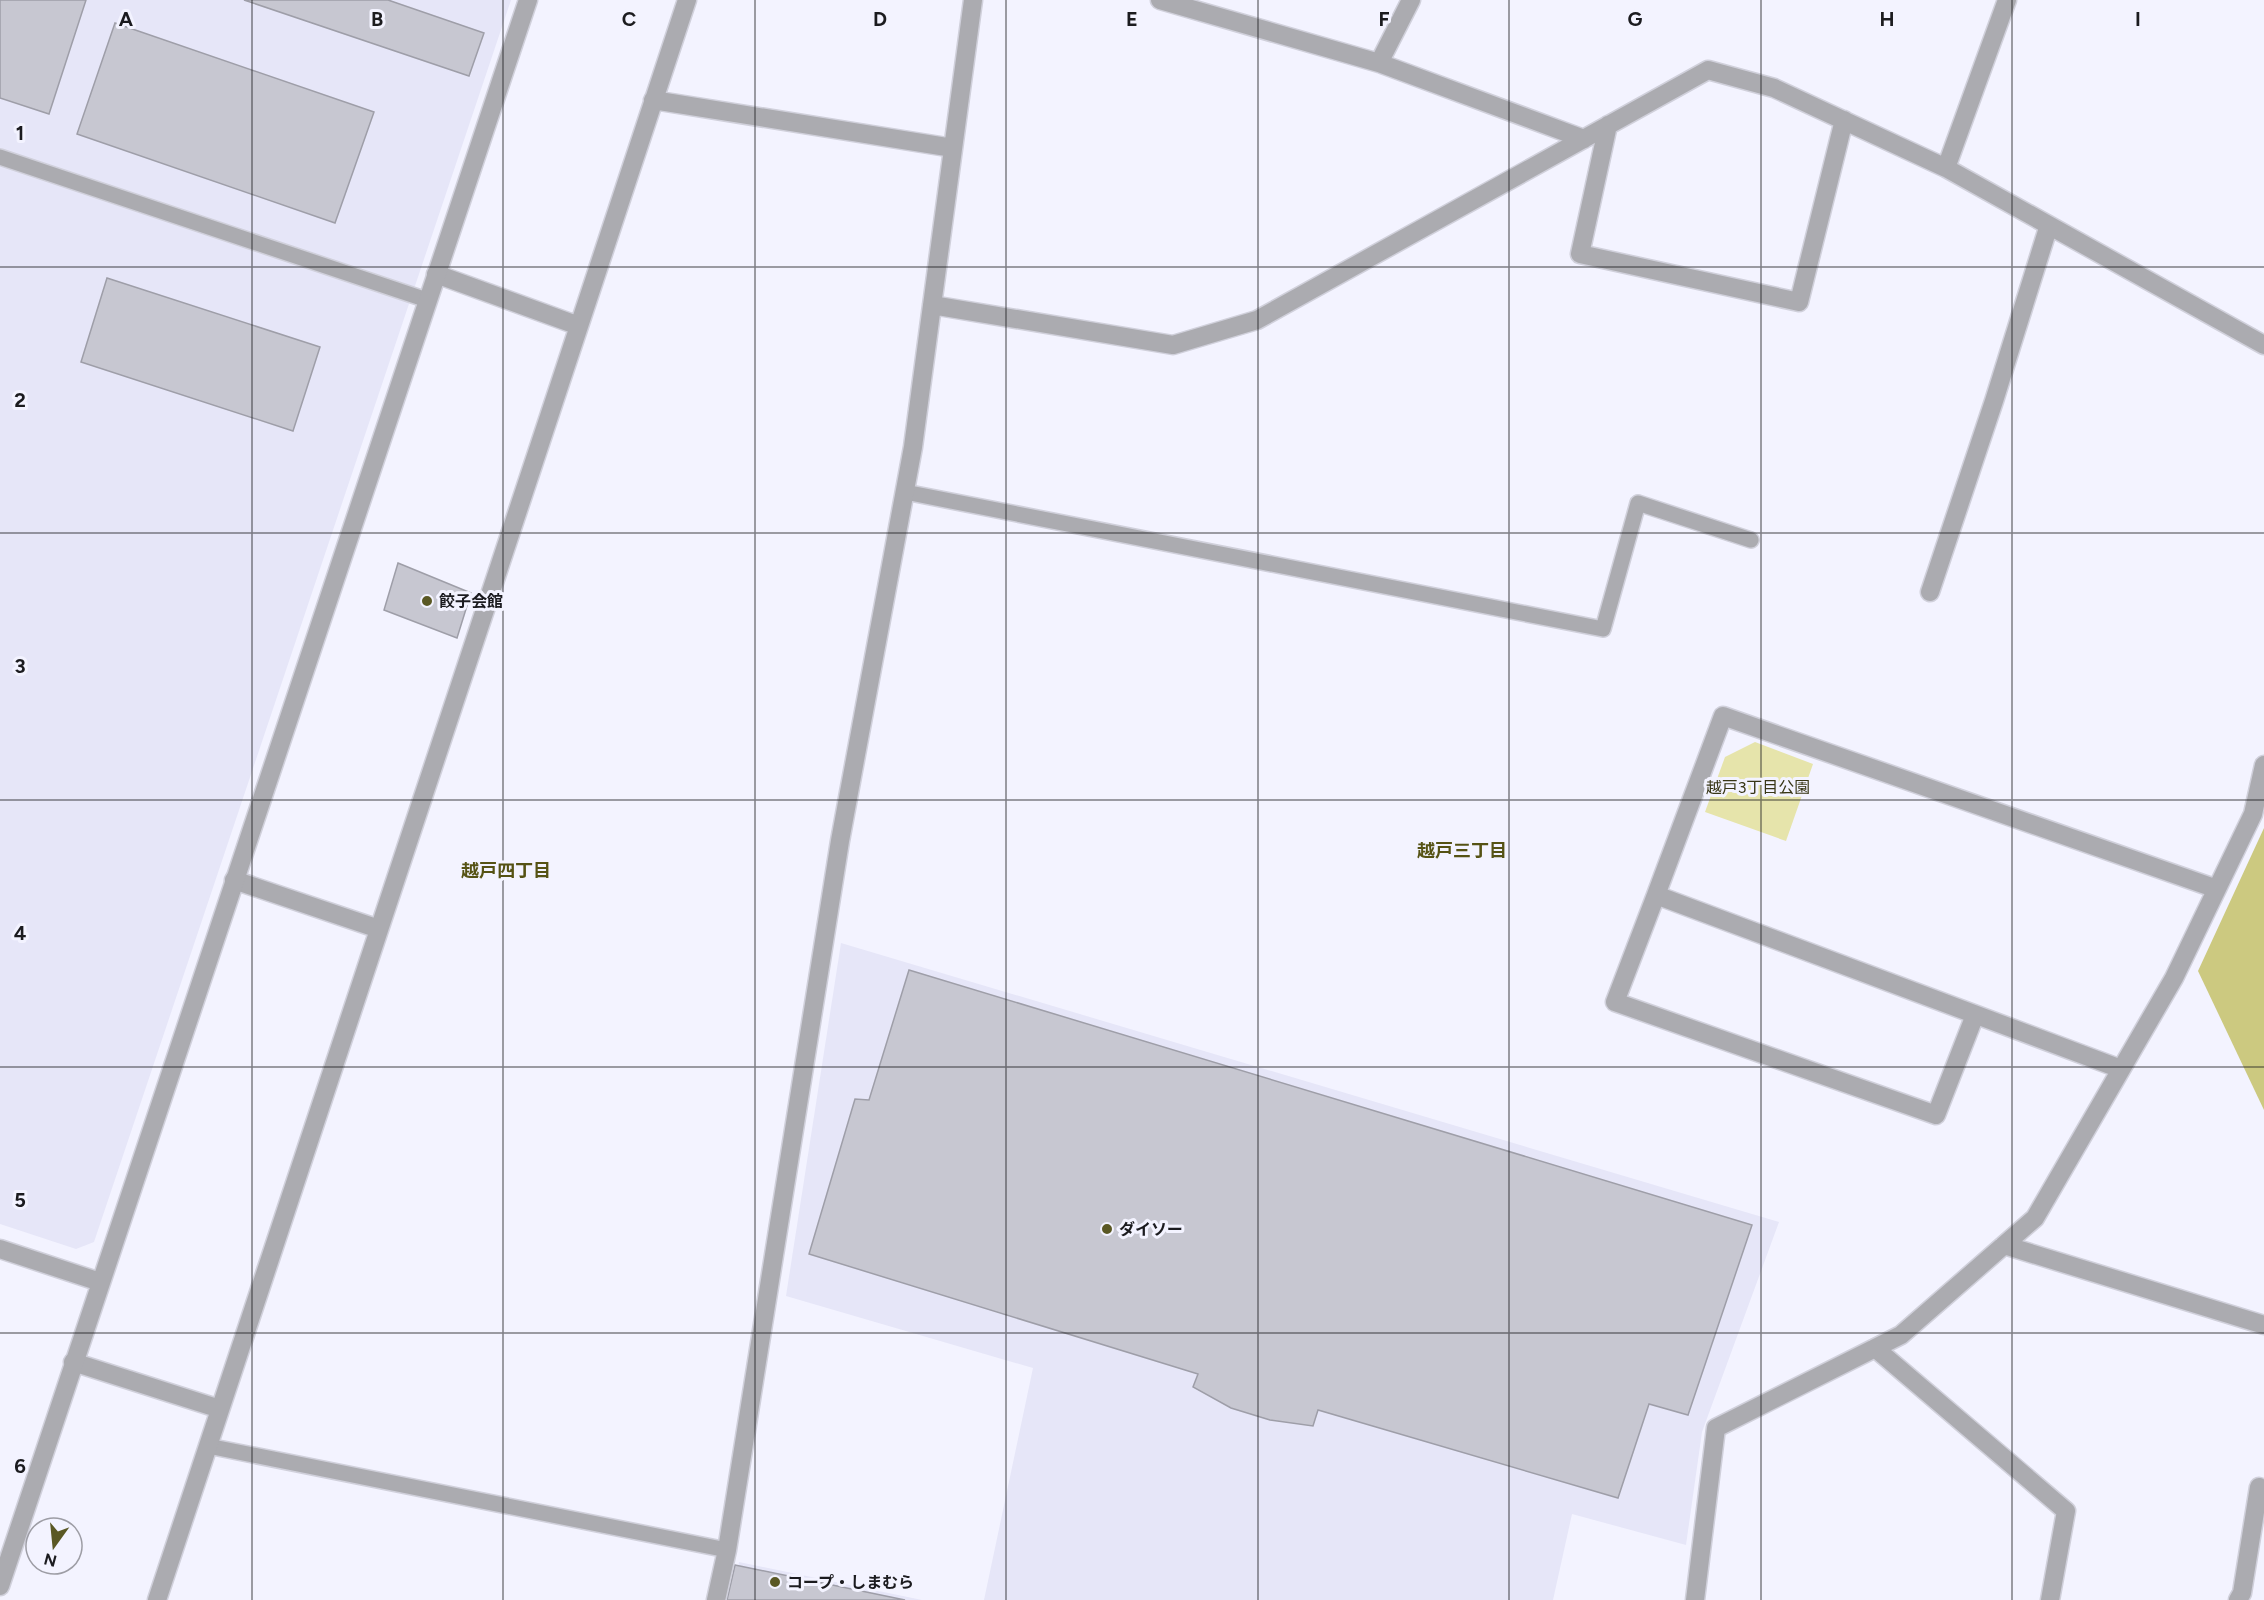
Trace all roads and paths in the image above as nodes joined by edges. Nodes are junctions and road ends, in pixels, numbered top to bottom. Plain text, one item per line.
1 (528, 0) edge
2 (687, 0) edge
3 (973, 0) edge
4 (1160, 0) edge
5 (1411, 0) edge
6 (2007, 0) edge
7 (1379, 63) junction
8 (653, 100) junction
9 (1844, 120) junction
10 (1608, 125) junction
11 (1584, 140) junction
12 (953, 148) junction
13 (0, 157) edge
14 (1946, 168) junction
15 (2049, 225) junction
16 (436, 274) junction
17 (427, 300) junction
18 (932, 305) junction
19 (579, 326) junction
20 (2264, 345) edge
21 (905, 492) junction
22 (1751, 540) dead end
23 (1930, 592) dead end
24 (2264, 765) edge
25 (234, 880) junction
26 (2217, 889) junction
27 (1656, 895) junction
28 (379, 929) junction
29 (1976, 1015) junction
30 (2121, 1069) junction
31 (2004, 1245) junction
32 (0, 1249) edge
33 (100, 1282) junction
34 (2264, 1325) edge
35 (1875, 1347) junction
36 (73, 1362) junction
37 (220, 1409) junction
38 (208, 1446) junction
39 (2259, 1487) dead end
40 (727, 1550) junction
41 (0, 1586) edge
42 (158, 1600) edge
43 (716, 1600) edge
44 (1695, 1600) edge
45 (2050, 1600) edge
46 (2238, 1600) edge

1 - 16 street
2 - 8 street
3 - 12 street
4 - 7 street
5 - 7 street
6 - 14 street
7 - 11 street
8 - 12 street
8 - 19 street
9 - 10 street
9 - 10 street
9 - 14 street
10 - 11 street
11 - 18 street
12 - 18 street
13 - 17 lane
14 - 15 street
15 - 20 street
15 - 23 street
16 - 17 street
16 - 19 street
17 - 25 street
18 - 21 street
19 - 28 street
21 - 22 lane
21 - 40 street
24 - 26 street
25 - 28 street
25 - 33 street
26 - 27 street
26 - 30 street
27 - 29 street
27 - 29 street
28 - 37 street
29 - 30 street
30 - 31 street
31 - 34 street
31 - 35 street
32 - 33 street
33 - 36 street
35 - 44 street
35 - 45 street
36 - 37 street
36 - 41 street
37 - 38 street
38 - 40 lane
38 - 42 street
39 - 46 street
40 - 43 street

